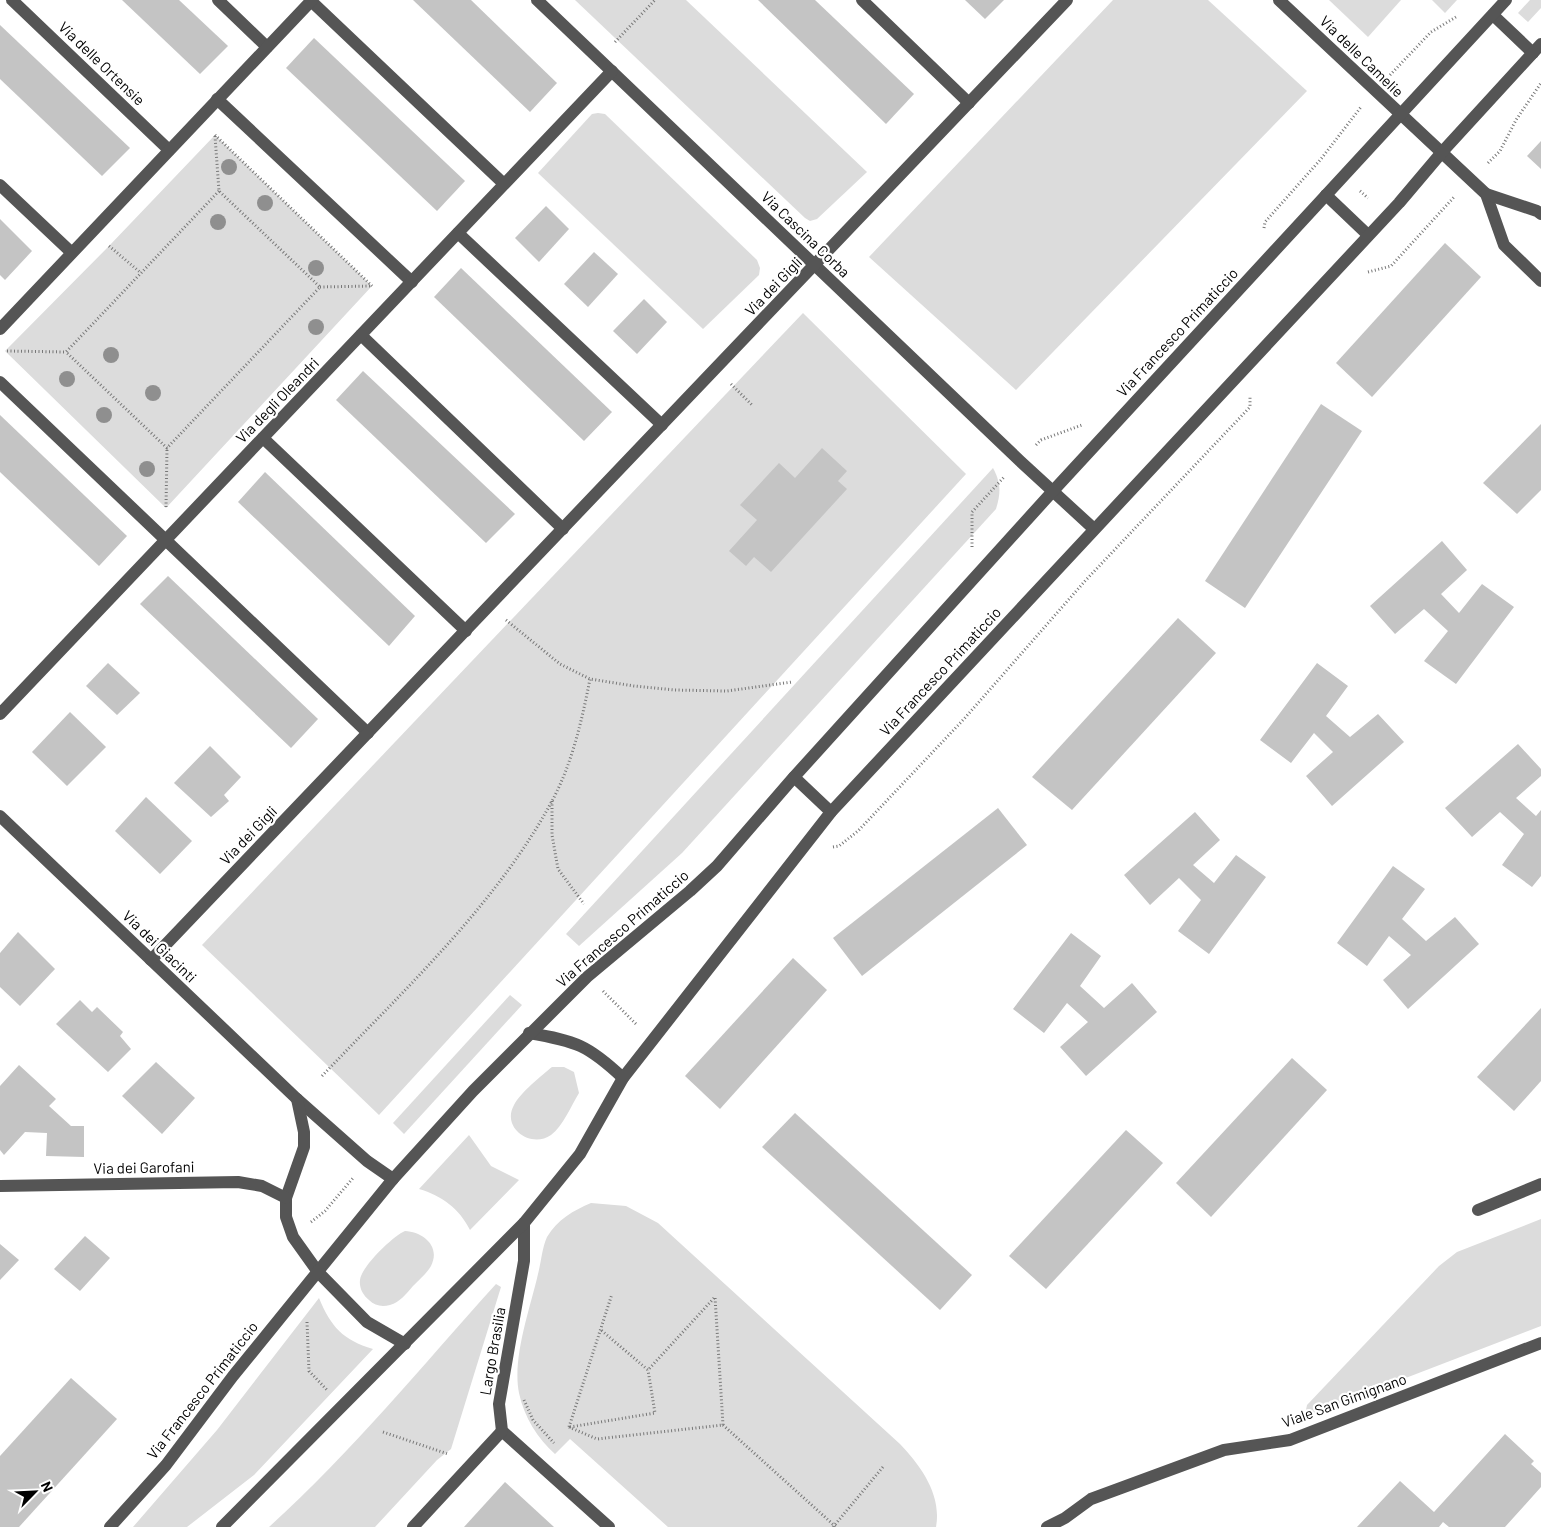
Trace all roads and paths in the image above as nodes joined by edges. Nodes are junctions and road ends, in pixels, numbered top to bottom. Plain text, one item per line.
1 (12, 0) edge
2 (218, 0) edge
3 (311, 0) edge
4 (537, 0) edge
5 (655, 0) edge
6 (862, 0) edge
7 (1067, 0) edge
8 (1279, 0) edge
9 (1506, 0) edge
10 (1461, 12) dead end
11 (1492, 15) junction
12 (615, 42) dead end
13 (267, 47) junction
14 (1537, 49) edge
15 (1395, 70) dead end
16 (612, 71) junction
17 (1541, 83) edge
18 (217, 99) junction
19 (969, 103) junction
20 (1400, 115) junction
21 (169, 150) junction
22 (1443, 151) junction
23 (1500, 152) dead end
24 (504, 184) junction
25 (0, 185) edge
26 (1358, 189) dead end
27 (219, 191) junction
28 (1486, 194) junction
29 (1326, 195) junction
30 (1368, 198) dead end
31 (1439, 212) dead end
32 (1541, 214) edge
33 (458, 233) junction
34 (1368, 236) junction
35 (109, 246) dead end
36 (71, 252) junction
37 (815, 265) junction
38 (141, 273) junction
39 (1362, 273) dead end
40 (1541, 281) edge
41 (412, 282) junction
42 (320, 287) junction
43 (0, 329) edge
44 (361, 335) junction
45 (5, 351) dead end
46 (66, 352) junction
47 (1251, 361) junction
48 (0, 382) edge
49 (728, 382) dead end
50 (753, 406) dead end
51 (662, 426) junction
52 (263, 438) junction
53 (167, 448) junction
54 (1052, 491) junction
55 (166, 508) dead end
56 (563, 529) junction
57 (1094, 529) junction
58 (166, 540) junction
59 (503, 617) dead end
60 (466, 631) junction
61 (590, 679) junction
62 (792, 682) dead end
63 (0, 714) edge
64 (368, 733) junction
65 (794, 777) junction
66 (552, 800) junction
67 (831, 812) junction
68 (0, 816) edge
69 (800, 852) junction
70 (584, 904) dead end
71 (151, 960) junction
72 (602, 991) dead end
73 (636, 1024) dead end
74 (529, 1033) junction
75 (322, 1076) dead end
76 (623, 1078) junction
77 (297, 1099) junction
78 (355, 1175) dead end
79 (393, 1179) junction
80 (1541, 1184) edge
81 (0, 1186) edge
82 (286, 1198) junction
83 (1478, 1210) dead end
84 (311, 1222) dead end
85 (524, 1223) junction
86 (318, 1272) junction
87 (612, 1294) dead end
88 (307, 1314) dead end
89 (601, 1330) junction
90 (1541, 1343) edge
91 (405, 1344) junction
92 (648, 1370) junction
93 (330, 1394) dead end
94 (723, 1425) junction
95 (569, 1428) junction
96 (502, 1431) junction
97 (383, 1432) dead end
98 (448, 1454) dead end
99 (884, 1468) dead end
100 (834, 1526) edge
101 (110, 1527) edge
102 (222, 1527) edge
103 (413, 1527) edge
104 (609, 1527) edge
105 (1047, 1527) edge

1 - 21 street, Via delle Ortensie
2 - 13 street
3 - 13 street
3 - 24 street
4 - 16 street, Via Cascina Corba
5 - 12 path
6 - 19 street
7 - 19 street, Via dei Gigli
8 - 20 street, Via delle Camelie
9 - 11 street, Via Francesco Primaticcio
10 - 15 path
11 - 14 street, Via Francesco Primaticcio
11 - 20 street, Via Francesco Primaticcio
13 - 18 street
14 - 22 street, Via Francesco Primaticcio
16 - 24 street, Via degli Oleandri
16 - 37 street, Via Cascina Corba
17 - 23 path
18 - 21 street
18 - 41 street
19 - 37 street, Via dei Gigli
20 - 22 street
20 - 29 street, Via Francesco Primaticcio
21 - 36 street
22 - 28 street
22 - 34 street, Via Francesco Primaticcio
24 - 33 street, Via degli Oleandri
25 - 36 street
26 - 30 path
27 - 38 path
27 - 42 path
27 - 42 path
28 - 32 street
28 - 40 street
29 - 34 street
29 - 54 street, Via Francesco Primaticcio
31 - 39 path
33 - 41 street, Via degli Oleandri
33 - 51 street
34 - 47 street, Via Francesco Primaticcio
35 - 38 path
36 - 43 street
37 - 51 street, Via dei Gigli
37 - 54 street, Via Cascina Corba
38 - 46 path
41 - 44 street, Via degli Oleandri
42 - 53 path
44 - 52 street, Via degli Oleandri
44 - 56 street
45 - 46 path
46 - 53 path
47 - 57 street, Via Francesco Primaticcio
47 - 69 path
48 - 58 street
49 - 50 path
51 - 56 street, Via dei Gigli
52 - 58 street, Via degli Oleandri
52 - 60 street
53 - 55 path
54 - 57 street
54 - 65 street, Via Francesco Primaticcio
56 - 60 street, Via dei Gigli
57 - 67 street, Via Francesco Primaticcio
58 - 63 street, Via degli Oleandri
58 - 64 street
59 - 61 path
60 - 64 street, Via dei Gigli
61 - 62 path
61 - 66 path
64 - 71 street, Via dei Gigli
65 - 67 street
65 - 74 street, Via Francesco Primaticcio
66 - 70 path
66 - 75 path
67 - 69 street, Via Francesco Primaticcio
68 - 71 street, Via dei Giacinti
69 - 76 street, Via Francesco Primaticcio
71 - 77 street, Via dei Giacinti
72 - 73 path
74 - 76 street
74 - 79 street
76 - 85 street
77 - 79 street
77 - 82 street
78 - 84 path
79 - 86 street
80 - 83 street
81 - 82 street, Via dei Garofani
82 - 86 street
85 - 91 street
85 - 96 street, Largo Brasilia
86 - 91 street
86 - 101 street, Via Francesco Primaticcio
87 - 89 path
88 - 93 path
89 - 92 path
89 - 95 path
90 - 105 street, Viale San Gimignano
91 - 102 street
92 - 94 path
92 - 95 path
94 - 95 path
94 - 100 path
96 - 103 street
96 - 104 street
97 - 98 path
99 - 100 path

